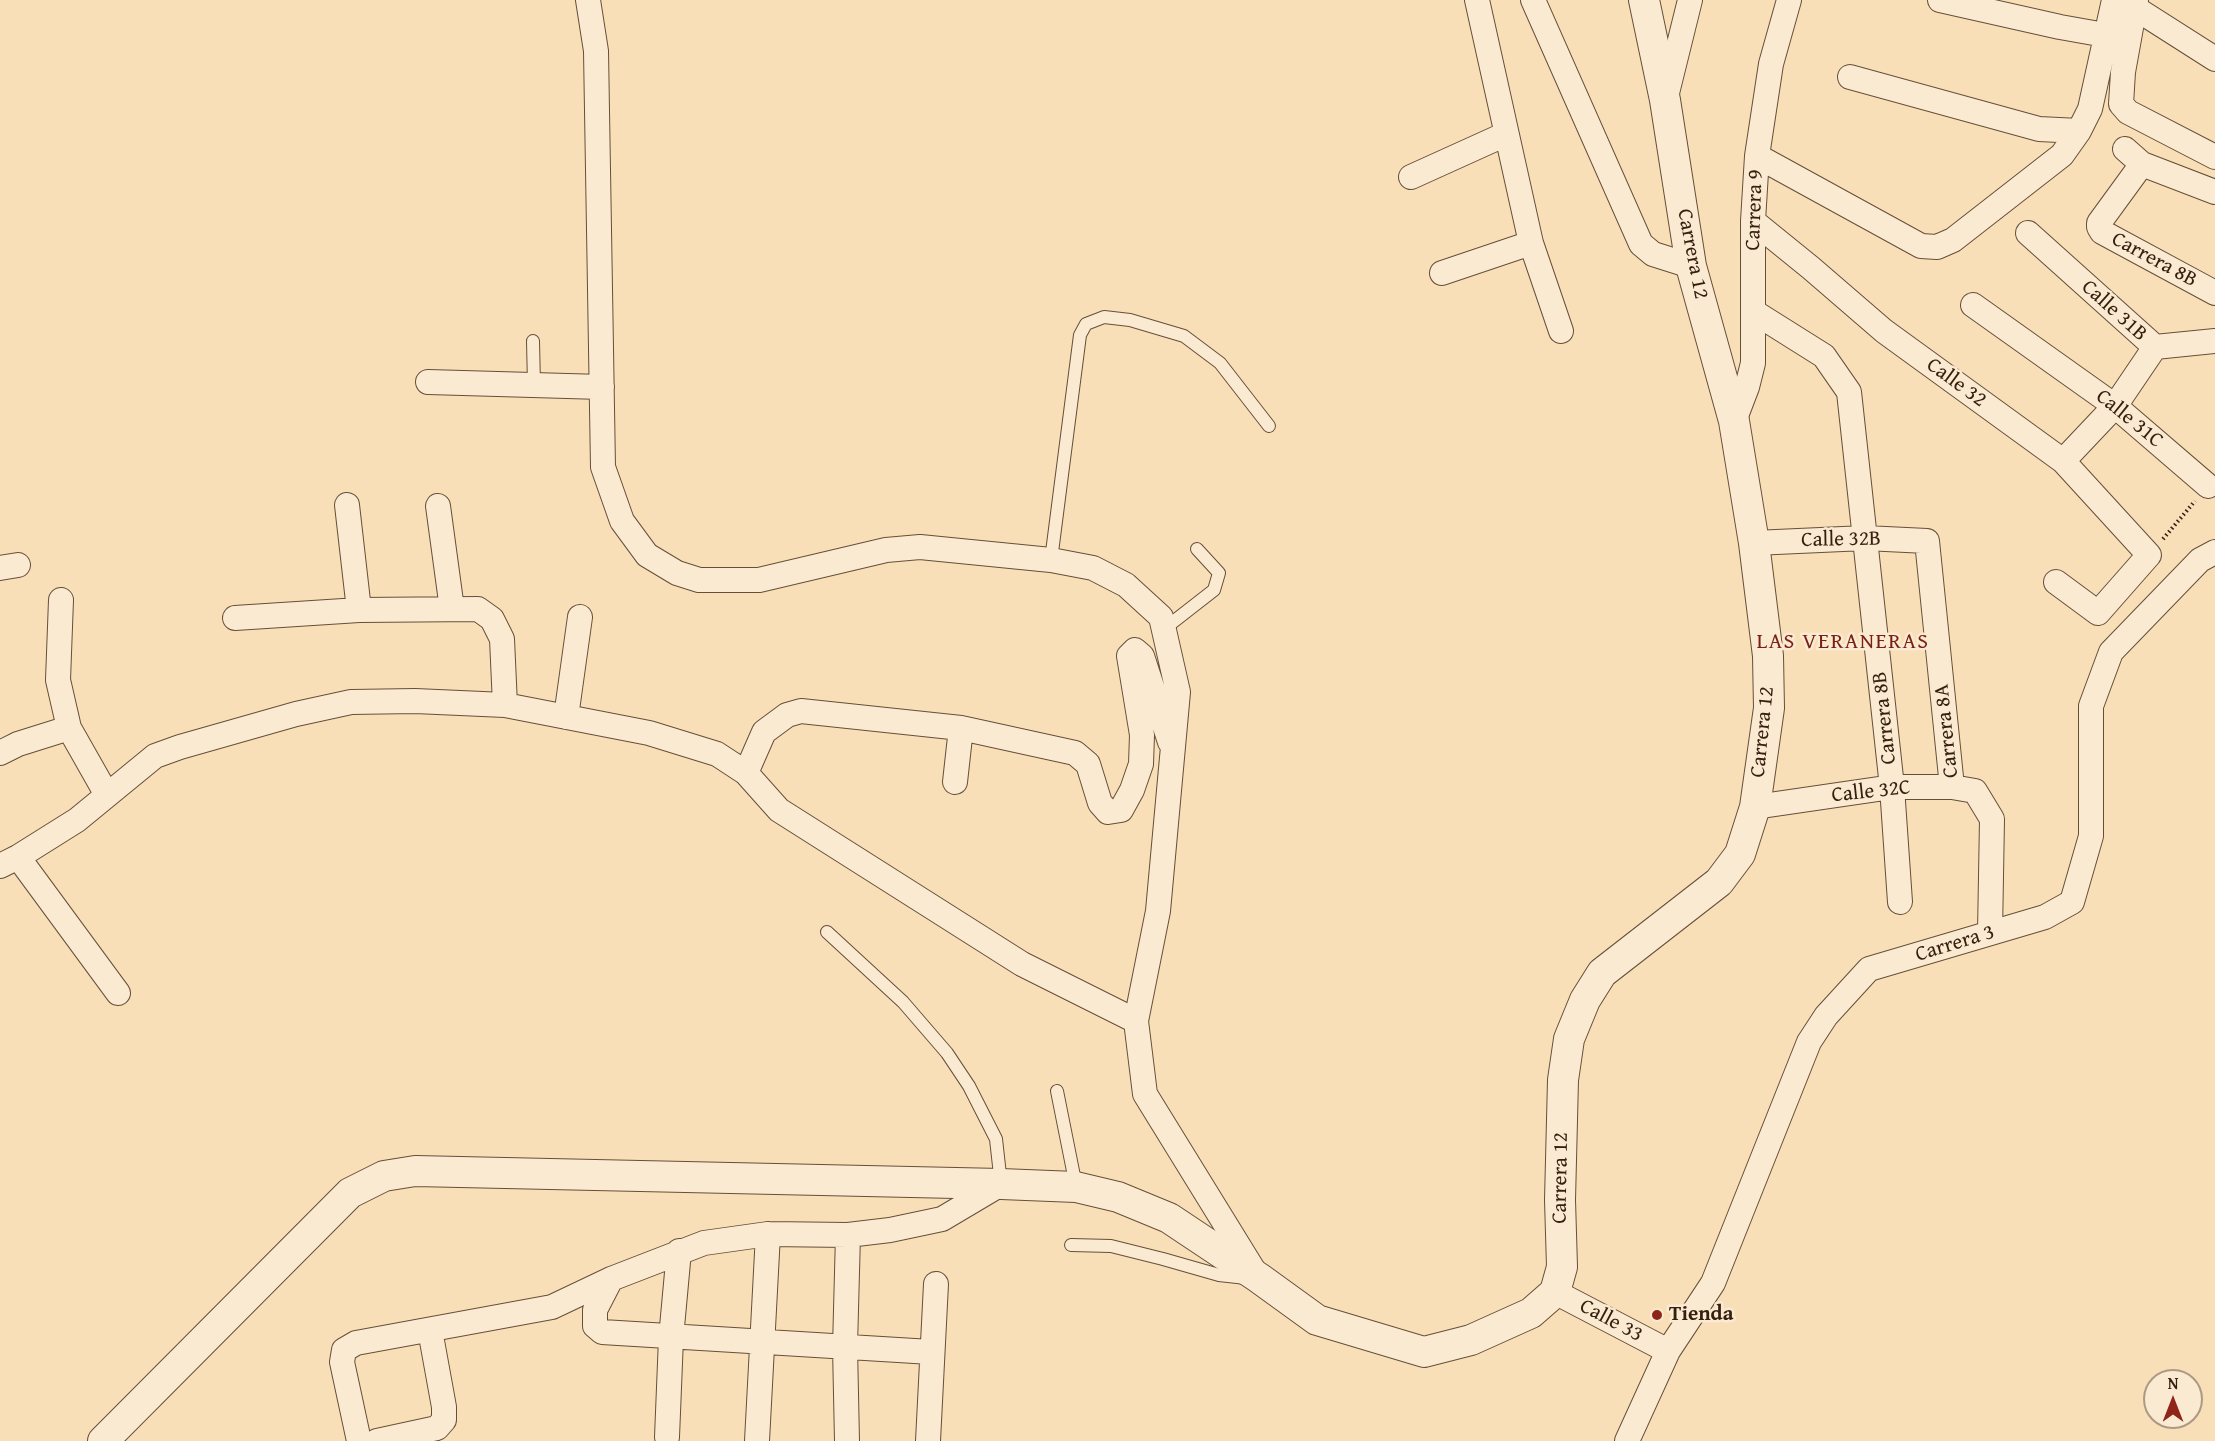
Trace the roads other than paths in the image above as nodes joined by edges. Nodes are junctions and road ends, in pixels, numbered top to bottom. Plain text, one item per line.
1 (588, 0) edge
2 (1477, 0) edge
3 (1533, 0) edge
4 (1644, 0) edge
5 (1690, 0) edge
6 (1789, 0) edge
7 (1940, 0) edge
8 (2129, 3) edge
9 (2105, 35) junction
10 (2215, 59) edge
11 (1850, 77) dead end
12 (1665, 100) junction
13 (2079, 131) junction
14 (1506, 134) junction
15 (1757, 156) junction
16 (2215, 157) edge
17 (1411, 177) dead end
18 (2215, 192) edge
19 (1753, 221) junction
20 (2028, 233) dead end
21 (1531, 243) junction
22 (1691, 266) junction
23 (1442, 273) dead end
24 (2215, 293) edge
25 (1972, 304) dead end
26 (1754, 312) junction
27 (1561, 331) dead end
28 (532, 341) dead end
29 (2215, 341) edge
30 (2155, 347) junction
31 (428, 382) dead end
32 (534, 385) junction
33 (602, 387) junction
34 (2115, 406) junction
35 (1734, 421) junction
36 (1269, 426) dead end
37 (2063, 461) junction
38 (2208, 486) road end
39 (347, 505) dead end
40 (438, 506) dead end
41 (1865, 538) junction
42 (1927, 542) joint
43 (1754, 543) junction
44 (1197, 549) dead end
45 (2215, 552) edge
46 (1051, 560) junction
47 (2056, 582) dead end
48 (62, 600) dead end
49 (452, 609) junction
50 (359, 610) junction
51 (580, 617) dead end
52 (235, 618) dead end
53 (1164, 629) junction
54 (506, 705) junction
55 (566, 717) junction
56 (69, 728) junction
57 (961, 728) junction
58 (0, 753) edge
59 (1173, 753) junction
60 (746, 772) junction
61 (955, 782) dead end
62 (1892, 787) junction
63 (1952, 787) junction
64 (107, 795) junction
65 (1755, 807) junction
66 (9, 862) edge
67 (1900, 902) dead end
68 (827, 932) dead end
69 (1990, 933) junction
70 (118, 993) dead end
71 (1137, 1021) junction
72 (1057, 1091) dead end
73 (1000, 1184) junction
74 (1076, 1187) junction
75 (768, 1234) junction
76 (848, 1235) junction
77 (1071, 1245) dead end
78 (679, 1251) junction
79 (1259, 1278) junction
80 (611, 1279) junction
81 (936, 1284) dead end
82 (1555, 1292) junction
83 (430, 1330) junction
84 (671, 1338) junction
85 (762, 1342) junction
86 (845, 1347) junction
87 (1668, 1351) junction
88 (932, 1352) junction
89 (668, 1437) dead end
90 (103, 1441) edge
91 (359, 1441) edge
92 (377, 1441) edge
93 (758, 1441) edge
94 (847, 1441) edge
95 (928, 1441) edge
96 (1627, 1441) edge

1 - 33 street
2 - 14 street
3 - 22 street
4 - 12 street, Carrera 12
5 - 12 street
6 - 15 street, Carrera 9
7 - 9 street
8 - 9 street
8 - 10 street
8 - 16 street
9 - 13 street
11 - 13 street
12 - 22 street, Carrera 12
13 - 15 street
14 - 17 street
14 - 21 street
15 - 19 street, Carrera 9
18 - 24 street, Carrera 8B
19 - 26 street, Carrera 9
19 - 37 street, Calle 32
20 - 30 street, Calle 31B
21 - 23 street
21 - 27 street
22 - 35 street, Carrera 12
25 - 34 street, Calle 31C
26 - 35 street, Carrera 9
26 - 41 street, Carrera 8B
28 - 32 lane
29 - 30 street, Calle 31B
30 - 34 street
31 - 32 street
32 - 33 street
33 - 46 street
34 - 37 street
34 - 38 street, Calle 31C
35 - 43 street, Carrera 12
36 - 46 lane
37 - 47 street, Calle 32
39 - 50 street
40 - 49 street
41 - 42 street, Calle 32B
41 - 43 street, Calle 32B
41 - 62 street, Carrera 8B
42 - 63 street, Carrera 8A
43 - 65 street, Carrera 12
44 - 53 lane
45 - 69 street, Carrera 3
46 - 53 street
48 - 56 street
49 - 50 street
49 - 54 street
50 - 52 street
51 - 55 street
53 - 59 street
54 - 55 street
54 - 64 street
55 - 60 street
56 - 58 street
56 - 64 street
57 - 59 street
57 - 60 street
57 - 61 street
59 - 71 street
60 - 71 street
62 - 63 street, Calle 32C
62 - 65 street, Calle 32C
62 - 67 street, Carrera 8B
63 - 69 street, Carrera 8A
64 - 66 street
65 - 82 street, Carrera 12
66 - 70 street
68 - 73 lane
69 - 87 street, Carrera 3
71 - 79 street
72 - 74 lane
73 - 74 street
73 - 76 street
73 - 90 street
74 - 79 street
75 - 76 street
75 - 78 street
75 - 85 street
76 - 86 street
77 - 79 lane
78 - 80 street
78 - 84 street
79 - 82 street
80 - 83 street
80 - 84 street
81 - 88 street
82 - 87 street, Calle 33
83 - 91 street
83 - 92 street
84 - 85 street
84 - 89 street
85 - 86 street
85 - 93 street
86 - 88 street
86 - 94 street
87 - 96 street, Carrera 3
88 - 95 street

